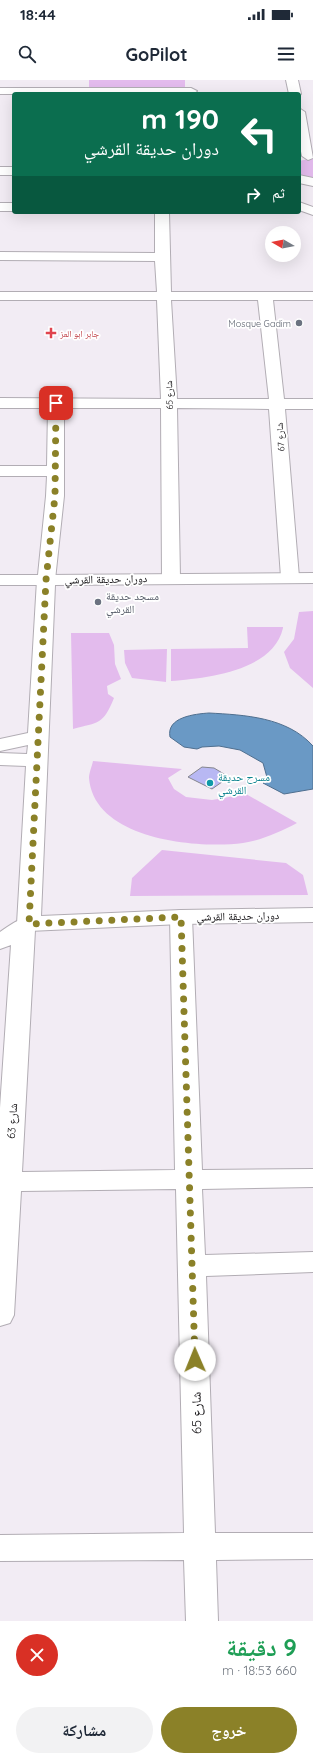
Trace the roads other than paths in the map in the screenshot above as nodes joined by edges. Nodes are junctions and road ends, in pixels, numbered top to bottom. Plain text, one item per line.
1 (292, 80) edge
2 (80, 88) edge
3 (191, 88) edge
4 (0, 91) edge
5 (295, 92) edge
6 (301, 123) edge
7 (307, 157) edge
8 (0, 171) edge
9 (12, 171) edge
10 (301, 180) edge
11 (313, 182) edge
12 (0, 207) edge
13 (12, 207) edge
14 (301, 207) edge
15 (313, 211) edge
16 (162, 214) edge
17 (0, 256) edge
18 (162, 257) junction
19 (0, 296) edge
20 (164, 296) junction
21 (265, 296) junction
22 (313, 296) edge
23 (56, 403) junction
24 (169, 403) junction
25 (0, 404) edge
26 (277, 404) junction
27 (313, 404) edge
28 (0, 471) edge
29 (55, 471) junction
30 (290, 577) junction
31 (171, 578) junction
32 (313, 578) edge
33 (0, 580) edge
34 (46, 580) junction
35 (39, 737) junction
36 (0, 745) edge
37 (0, 759) edge
38 (36, 760) junction
39 (313, 916) edge
40 (181, 917) junction
41 (13, 932) edge
42 (190, 1178) junction
43 (313, 1178) edge
44 (4, 1182) edge
45 (313, 1262) edge
46 (192, 1266) junction
47 (0, 1315) edge
48 (313, 1546) edge
49 (200, 1547) junction
50 (0, 1548) edge
51 (202, 1621) edge

1 - 5 street
2 - 3 street
2 - 4 street
6 - 7 street
8 - 9 street
10 - 11 street
12 - 13 street
14 - 15 street
16 - 18 street, شارع 65
17 - 18 street
18 - 20 street, شارع 65
19 - 20 street
20 - 21 street
20 - 24 street, شارع 65
21 - 22 street
21 - 26 street, شارع 67
23 - 24 street
23 - 25 street
23 - 29 street
24 - 26 street
24 - 31 street, شارع 65
26 - 27 street
26 - 30 street, شارع 67
28 - 29 street
29 - 34 street
30 - 31 street, دوران حديقة القرشي
30 - 32 street, دوران حديقة القرشي
31 - 34 street, دوران حديقة القرشي
33 - 34 street, دوران حديقة القرشي
34 - 35 street
35 - 36 street
35 - 38 street
37 - 38 street
38 - 41 street
39 - 40 street, دوران حديقة القرشي
40 - 41 street, دوران حديقة القرشي
40 - 42 street, شارع 65
41 - 44 street, شارع 63
42 - 43 street
42 - 44 street
42 - 46 street, شارع 65
44 - 47 street, شارع 63
45 - 46 street
46 - 49 street, شارع 65
48 - 49 street
49 - 50 street
49 - 51 street, شارع 65

